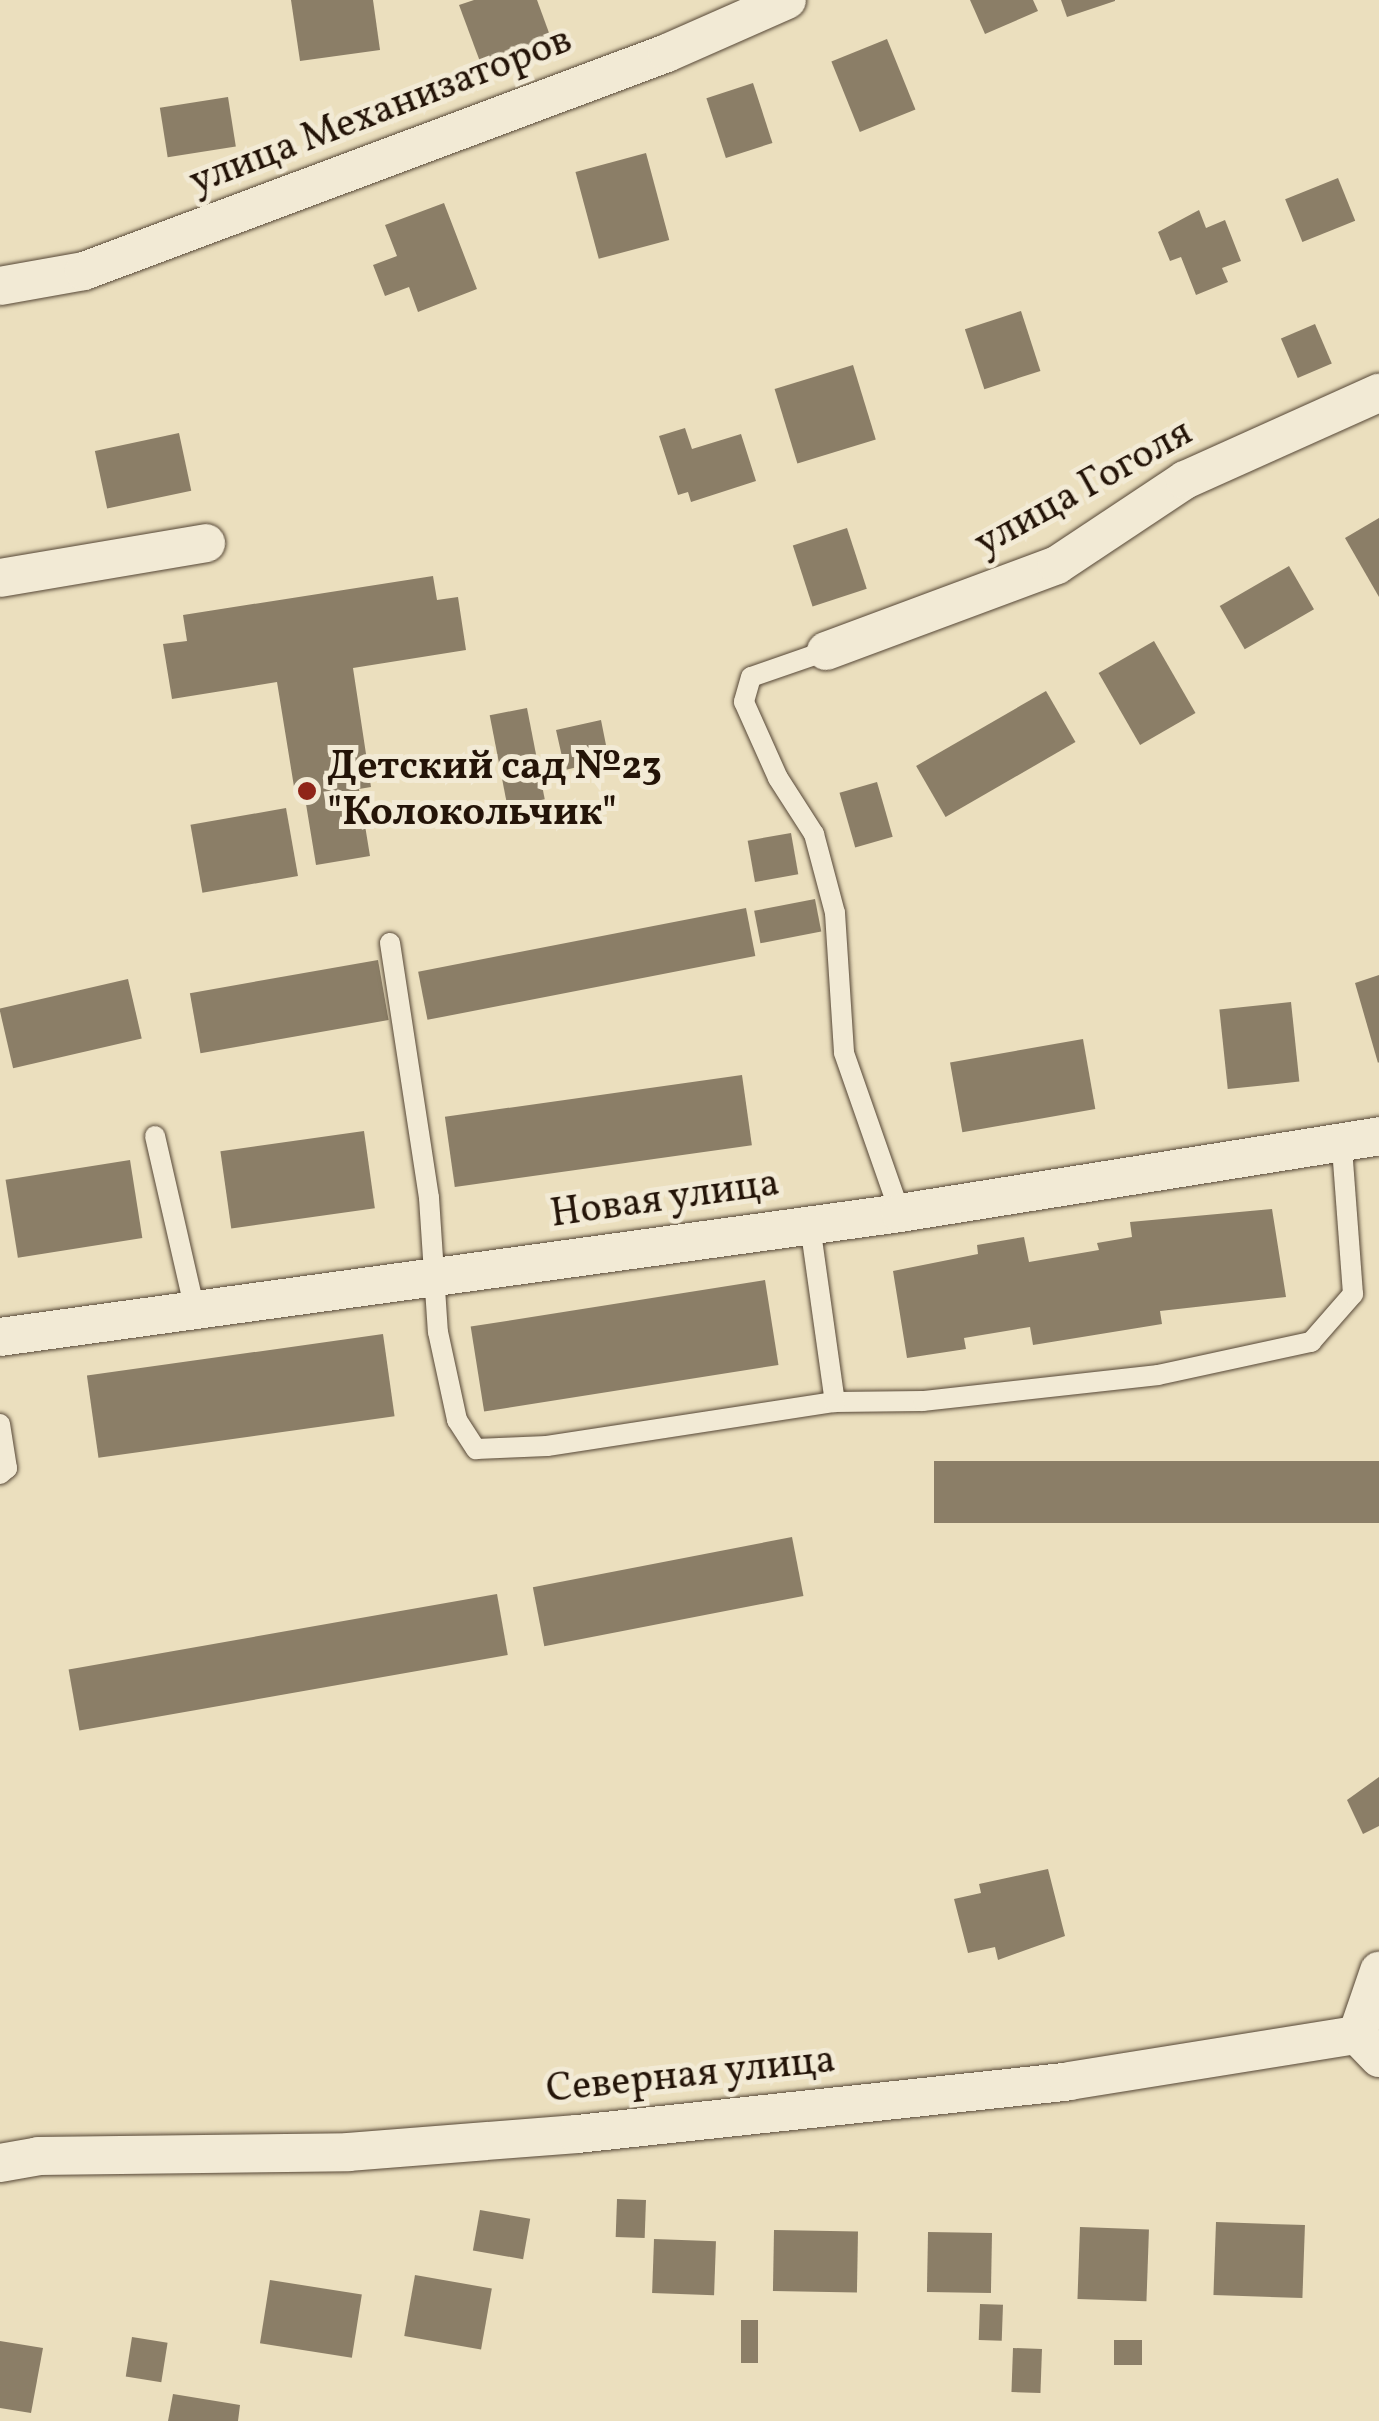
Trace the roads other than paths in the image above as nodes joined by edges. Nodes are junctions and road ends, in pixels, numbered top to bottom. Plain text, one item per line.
1 (787, 0) edge
2 (0, 286) edge
3 (1379, 393) edge
4 (206, 542) dead end
5 (0, 578) edge
6 (826, 651) joint
7 (390, 943) dead end
8 (155, 1136) dead end
9 (1379, 1136) edge
10 (1342, 1147) junction
11 (900, 1214) junction
12 (810, 1226) junction
13 (437, 1277) junction
14 (195, 1310) junction
15 (0, 1337) edge
16 (835, 1402) junction
17 (0, 1424) edge
18 (0, 1474) edge
19 (1379, 1970) edge
20 (1368, 2046) edge
21 (0, 2163) edge

1 - 2 street, улица Механизаторов
3 - 6 street, улица Гоголя
4 - 5 street
6 - 11 lane
7 - 13 lane
8 - 14 lane
9 - 10 street, Новая улица
10 - 11 street, Новая улица
10 - 16 lane
11 - 12 street, Новая улица
12 - 13 street, Новая улица
12 - 16 lane
13 - 14 street, Новая улица
13 - 16 lane
14 - 15 street, Новая улица
17 - 18 lane
19 - 20 street
20 - 21 street, Северная улица

